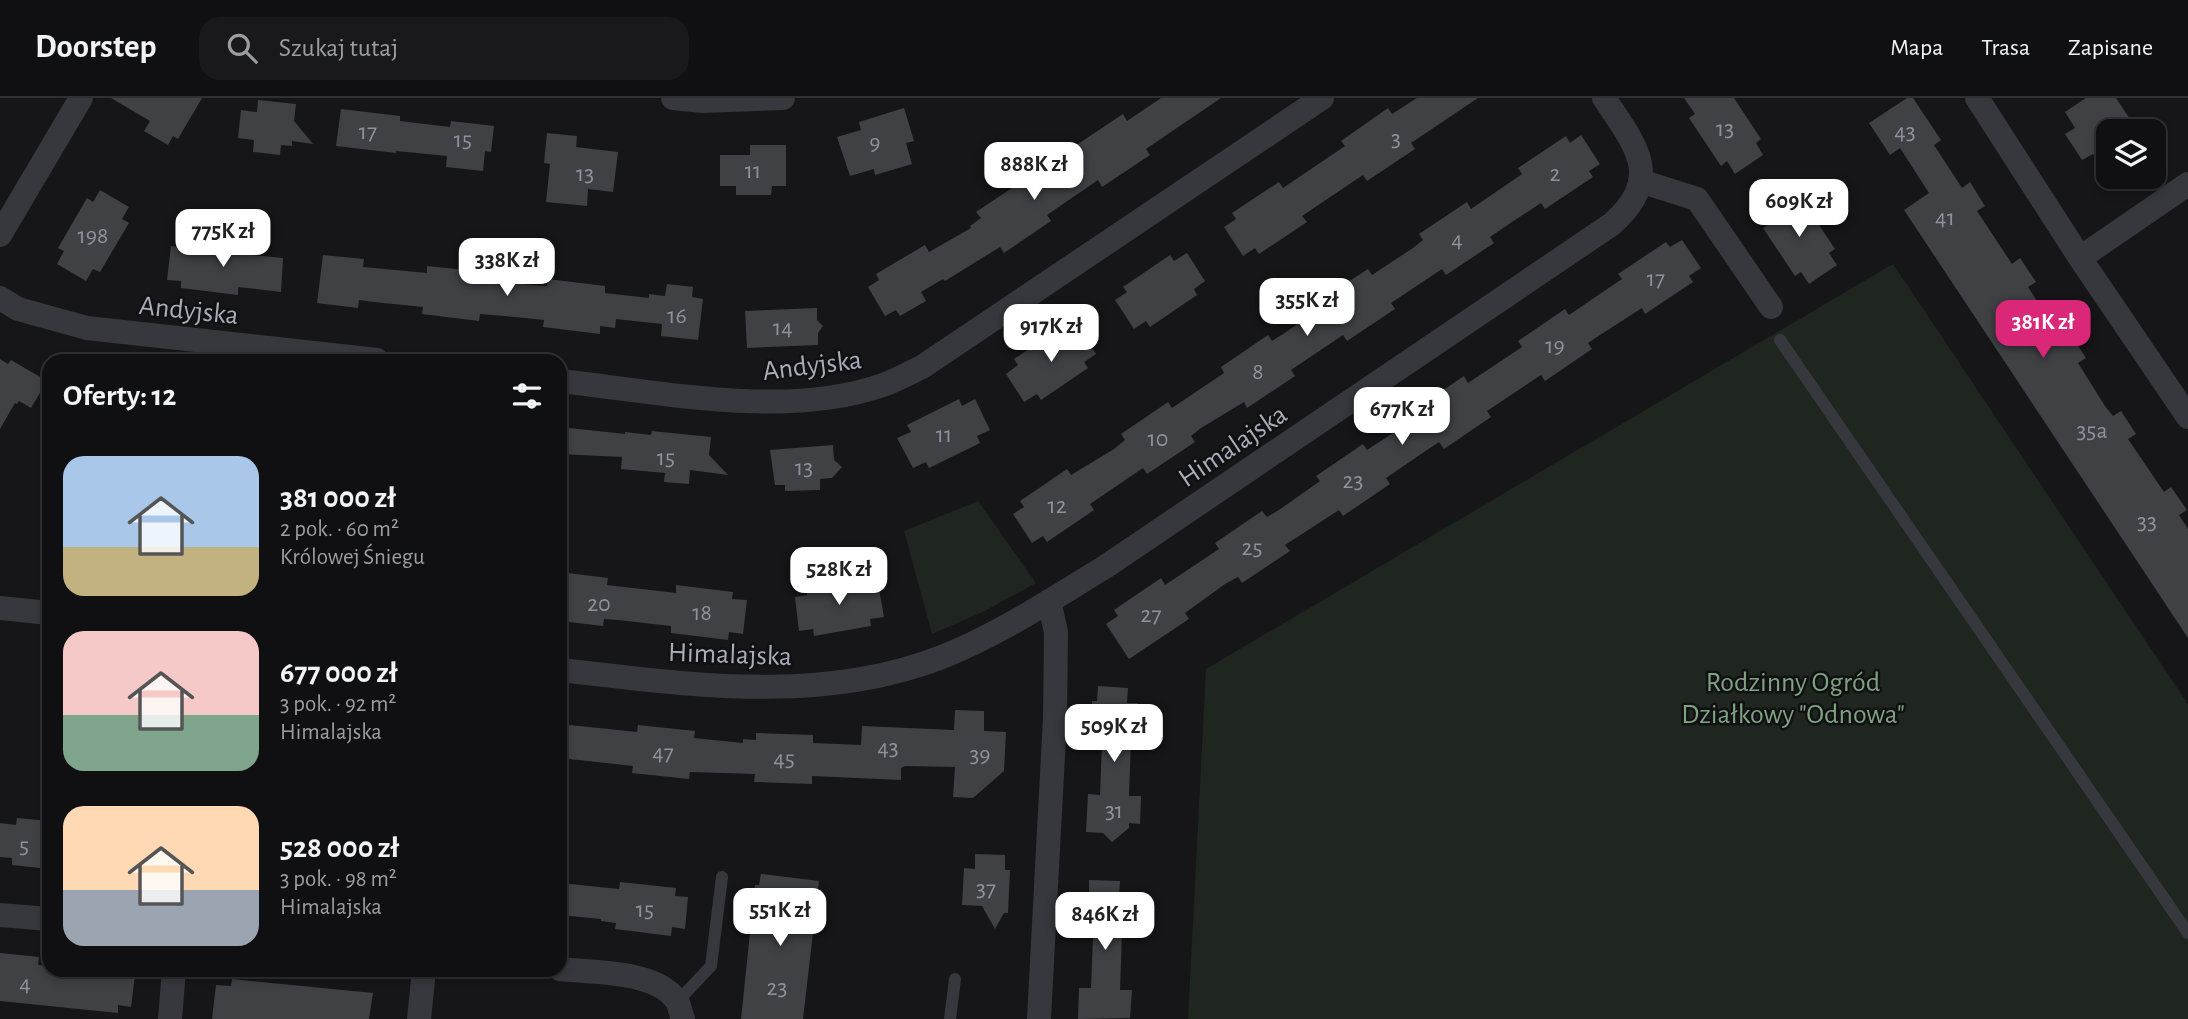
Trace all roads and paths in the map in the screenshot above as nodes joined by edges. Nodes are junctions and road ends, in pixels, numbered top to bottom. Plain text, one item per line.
1 (81, 98) edge
2 (673, 98) edge
3 (783, 98) edge
4 (1322, 98) edge
5 (1604, 98) edge
6 (1977, 98) edge
7 (1640, 181) junction
8 (2188, 184) edge
9 (0, 235) edge
10 (2080, 258) junction
11 (0, 298) edge
12 (1771, 307) dead end
13 (1780, 340) dead end
14 (323, 354) edge
15 (567, 382) edge
16 (2188, 416) edge
17 (1049, 601) junction
18 (0, 608) edge
19 (42, 612) edge
20 (567, 671) edge
21 (722, 877) dead end
22 (0, 915) edge
23 (42, 918) edge
24 (2188, 933) edge
25 (567, 970) edge
26 (173, 977) edge
27 (423, 977) edge
28 (956, 979) dead end
29 (680, 1010) edge
30 (1039, 1018) edge
31 (170, 1019) edge
32 (419, 1019) edge
33 (950, 1019) edge

1 - 9 street
2 - 3 street
4 - 15 street, Andyjska
5 - 7 street
6 - 10 street
7 - 12 street
7 - 17 street, Himalajska
8 - 10 street
10 - 16 street
11 - 14 street, Andyjska
13 - 24 lane
17 - 20 street, Himalajska
17 - 30 street
18 - 19 street
21 - 29 lane
22 - 23 street
25 - 29 street
26 - 31 street
27 - 32 street
28 - 33 lane

